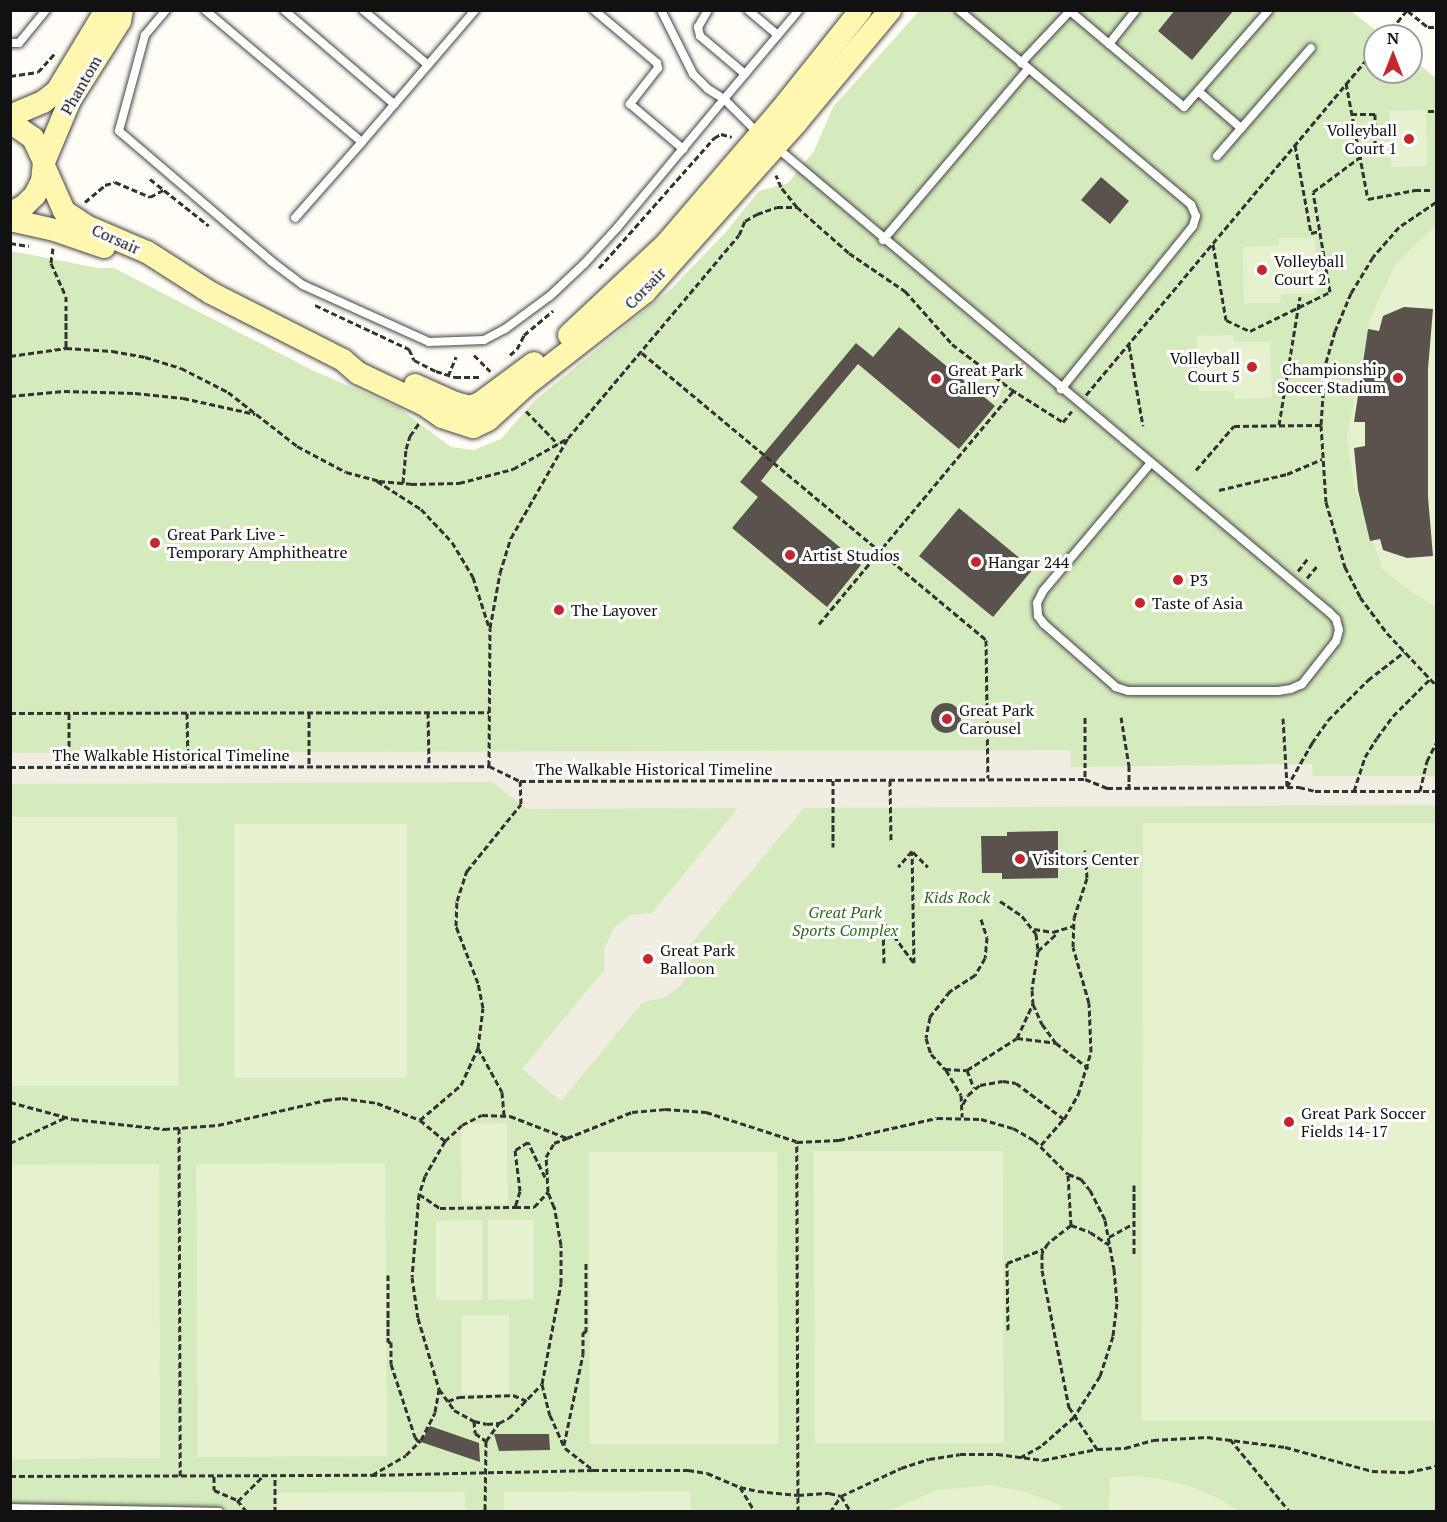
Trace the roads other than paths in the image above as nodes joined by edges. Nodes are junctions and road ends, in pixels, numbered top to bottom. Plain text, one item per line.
1 (46, 10) edge
2 (106, 10) edge
3 (122, 10) edge
4 (166, 10) edge
5 (205, 10) edge
6 (284, 10) edge
7 (363, 10) edge
8 (475, 10) edge
9 (594, 10) edge
10 (661, 10) edge
11 (708, 10) edge
12 (748, 10) edge
13 (799, 10) edge
14 (861, 10) edge
15 (890, 10) edge
16 (959, 10) edge
17 (1136, 10) edge
18 (1268, 11) edge
19 (778, 35) junction
20 (10, 43) edge
21 (1109, 44) junction
22 (1311, 48) dead end
23 (1021, 63) junction
24 (428, 65) junction
25 (1028, 69) junction
26 (745, 74) junction
27 (1198, 91) junction
28 (724, 99) junction
29 (394, 104) junction
30 (10, 116) edge
31 (10, 122) edge
32 (1241, 128) junction
33 (767, 140) junction
34 (362, 142) junction
35 (683, 149) junction
36 (1216, 156) dead end
37 (44, 164) junction
38 (10, 213) edge
39 (295, 218) dead end
40 (10, 220) edge
41 (883, 240) junction
42 (210, 293) junction
43 (1061, 389) junction
44 (1150, 464) junction
45 (10, 1508) edge
46 (219, 1512) edge

1 - 20 lane
2 - 30 street, Phantom
3 - 37 street, Phantom
4 - 35 lane
5 - 34 lane
6 - 29 lane
7 - 24 lane
8 - 24 lane
9 - 35 lane
10 - 28 lane
11 - 26 lane
12 - 19 lane
13 - 19 lane
14 - 33 street, Corsair
15 - 33 street, Corsair
16 - 23 lane
17 - 21 lane
18 - 27 lane
19 - 26 lane
21 - 23 lane
21 - 27 lane
22 - 32 lane
23 - 25 lane
24 - 29 lane
25 - 41 lane
25 - 43 lane
26 - 28 lane
27 - 32 lane
28 - 33 lane
28 - 35 lane
29 - 34 lane
31 - 37 street, Corsair
32 - 36 lane
33 - 41 lane
33 - 42 street, Corsair
34 - 39 lane
37 - 38 street, Phantom
37 - 42 street, Corsair
40 - 42 street, Corsair
41 - 43 lane
43 - 44 lane
44 - 44 lane
45 - 46 lane

